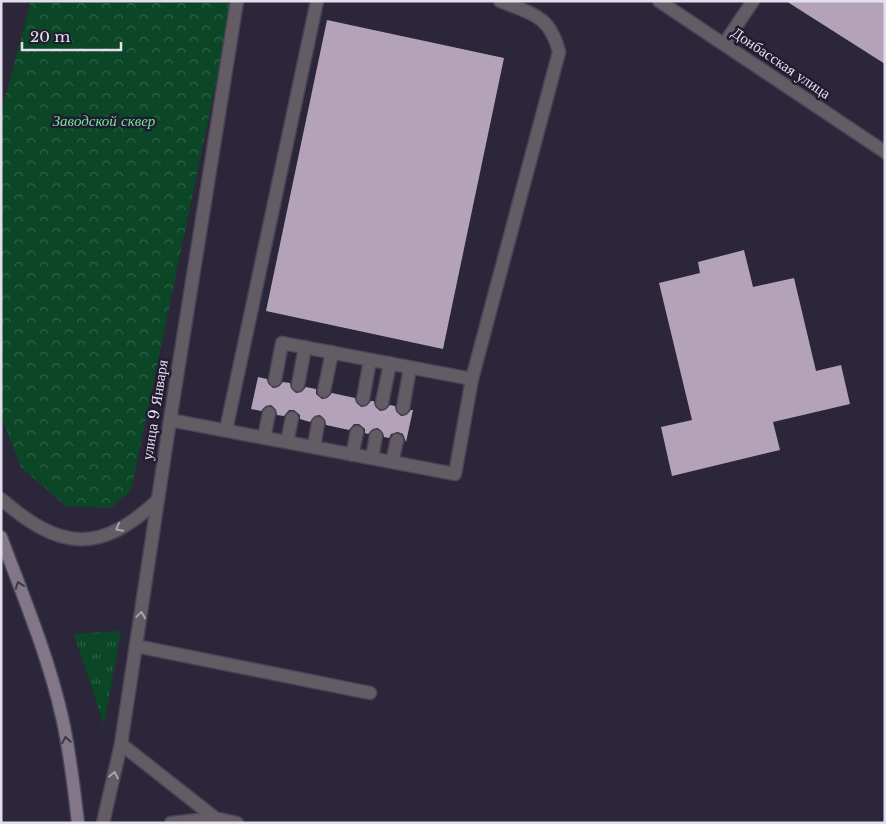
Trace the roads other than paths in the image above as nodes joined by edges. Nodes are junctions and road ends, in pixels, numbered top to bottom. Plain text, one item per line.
1 (238, 1) edge
2 (317, 1) edge
3 (500, 1) edge
4 (659, 1) edge
5 (753, 1) edge
6 (724, 44) junction
7 (885, 152) edge
8 (305, 347) junction
9 (332, 352) junction
10 (370, 360) junction
11 (390, 363) junction
12 (410, 368) junction
13 (472, 379) junction
14 (275, 380) dead end
15 (298, 385) dead end
16 (324, 391) dead end
17 (363, 399) dead end
18 (382, 403) dead end
19 (403, 408) dead end
20 (269, 413) dead end
21 (292, 418) dead end
22 (170, 420) junction
23 (318, 423) dead end
24 (226, 430) junction
25 (357, 432) dead end
26 (376, 436) dead end
27 (264, 438) junction
28 (397, 440) dead end
29 (287, 442) junction
30 (314, 447) junction
31 (352, 454) junction
32 (372, 458) junction
33 (392, 462) junction
34 (1, 499) edge
35 (158, 500) junction
36 (1, 537) edge
37 (136, 646) junction
38 (370, 693) dead end
39 (121, 744) junction
40 (215, 818) junction
41 (78, 823) edge
42 (104, 823) edge
43 (171, 823) edge
44 (237, 823) edge

1 - 22 street, улица 9 Января
2 - 24 street
3 - 13 street
4 - 6 street, Донбасская улица
5 - 6 street
6 - 7 street, Донбасская улица
8 - 9 street
8 - 14 street
8 - 15 street
9 - 10 street
9 - 16 street
10 - 11 street
10 - 17 street
11 - 12 street
11 - 18 street
12 - 13 street
12 - 19 street
13 - 33 street
20 - 27 street
21 - 29 street
22 - 24 street
22 - 35 street, улица 9 Января
23 - 30 street
24 - 27 street
25 - 31 street
26 - 32 street
27 - 29 street
28 - 33 street
29 - 30 street
30 - 31 street
31 - 32 street
32 - 33 street
35 -> 34 street
37 -> 35 street, улица 9 Января
41 -> 36 main road
37 - 38 street
37 - 39 street, улица 9 Января
39 - 40 street
42 -> 39 street, улица 9 Января
40 - 43 street
40 - 44 street

